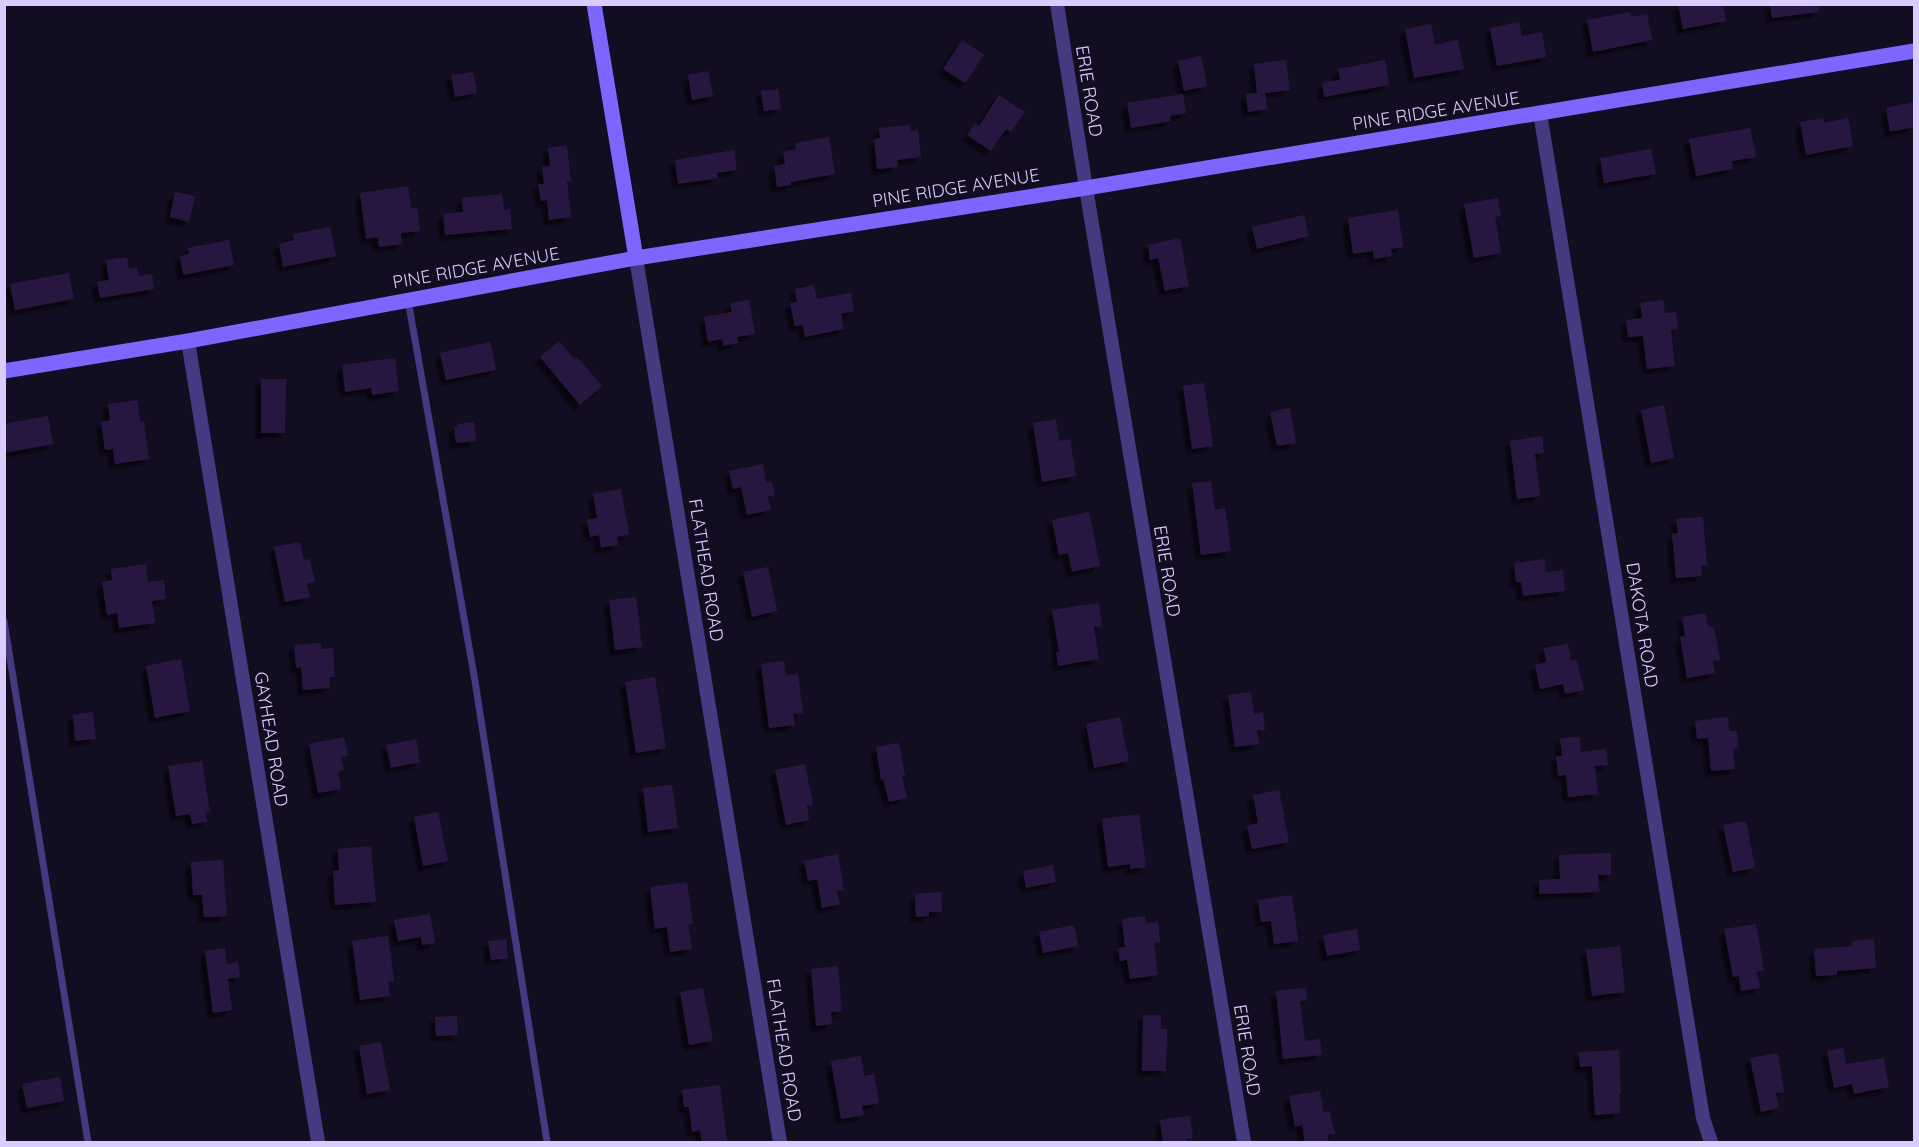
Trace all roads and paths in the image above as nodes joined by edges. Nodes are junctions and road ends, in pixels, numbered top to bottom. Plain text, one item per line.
1 (594, 4) edge
2 (1057, 4) edge
3 (1914, 51) edge
4 (1540, 113) junction
5 (1086, 188) junction
6 (636, 258) junction
7 (408, 300) junction
8 (188, 341) junction
9 (4, 370) edge
10 (4, 621) edge
11 (88, 1143) edge
12 (318, 1143) edge
13 (547, 1143) edge
14 (780, 1143) edge
15 (1244, 1143) edge
16 (1711, 1143) edge

1 - 6 street, FLATHEAD ROAD
2 - 5 street, ERIE ROAD
3 - 4 street, PINE RIDGE AVENUE
4 - 5 street, PINE RIDGE AVENUE
4 - 16 street, DAKOTA ROAD
5 - 6 street, PINE RIDGE AVENUE
5 - 15 street, ERIE ROAD
6 - 7 street, PINE RIDGE AVENUE
6 - 14 street, FLATHEAD ROAD
7 - 8 street, PINE RIDGE AVENUE
7 - 13 lane
8 - 9 street, PINE RIDGE AVENUE
8 - 12 street, GAYHEAD ROAD
10 - 11 lane

